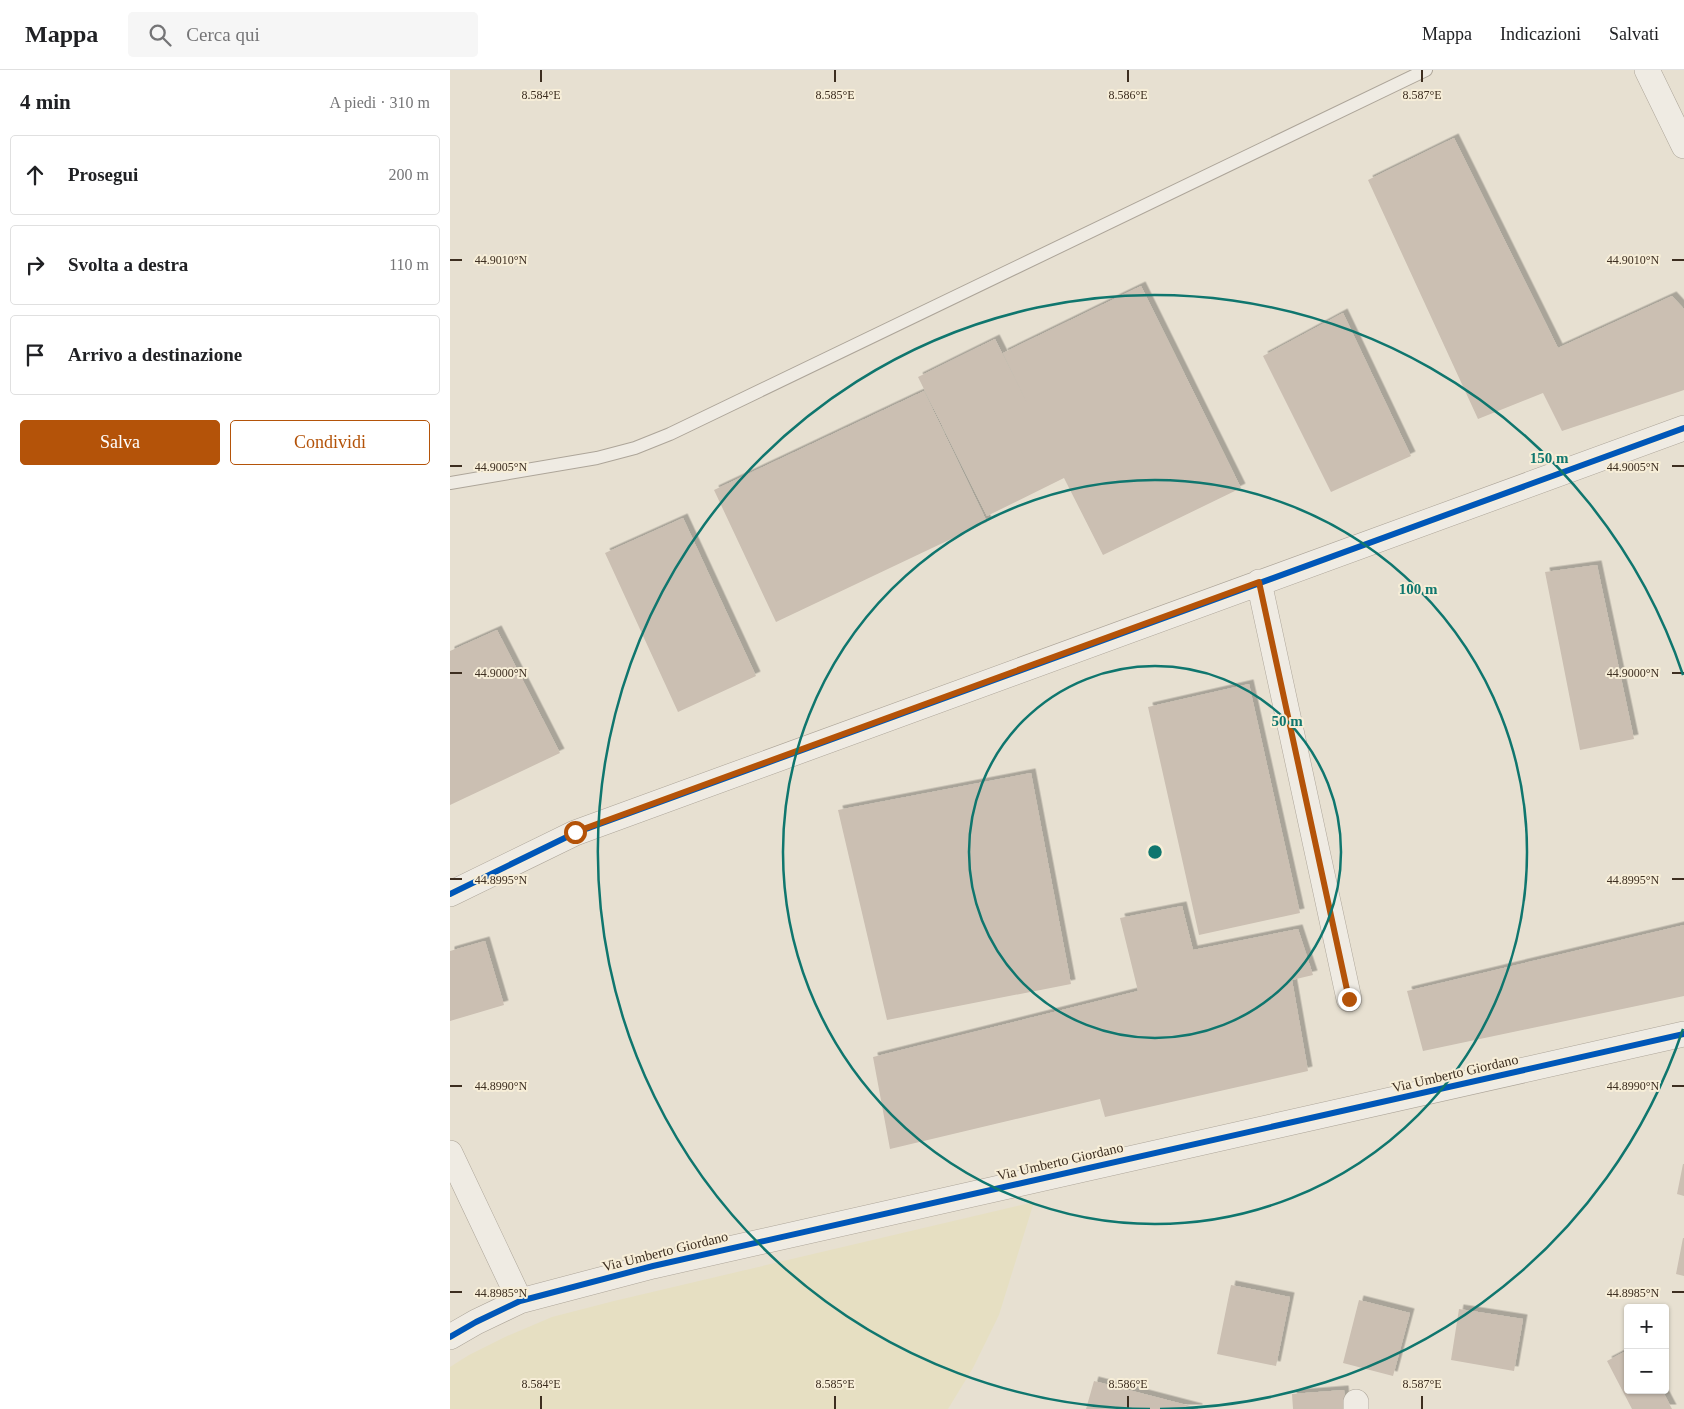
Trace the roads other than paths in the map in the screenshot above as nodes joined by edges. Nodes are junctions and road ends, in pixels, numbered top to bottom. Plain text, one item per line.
1 (1426, 70) edge
2 (1647, 70) edge
3 (1684, 146) edge
4 (1684, 428) edge
5 (450, 482) edge
6 (1259, 582) junction
7 (450, 894) edge
8 (1349, 999) dead end
9 (1684, 1034) edge
10 (450, 1153) edge
11 (520, 1301) junction
12 (450, 1337) edge

1 - 5 lane
2 - 3 street
4 - 6 street
6 - 7 street
6 - 8 street
9 - 11 street, Via Umberto Giordano
10 - 11 street
11 - 12 street, Via Umberto Giordano

